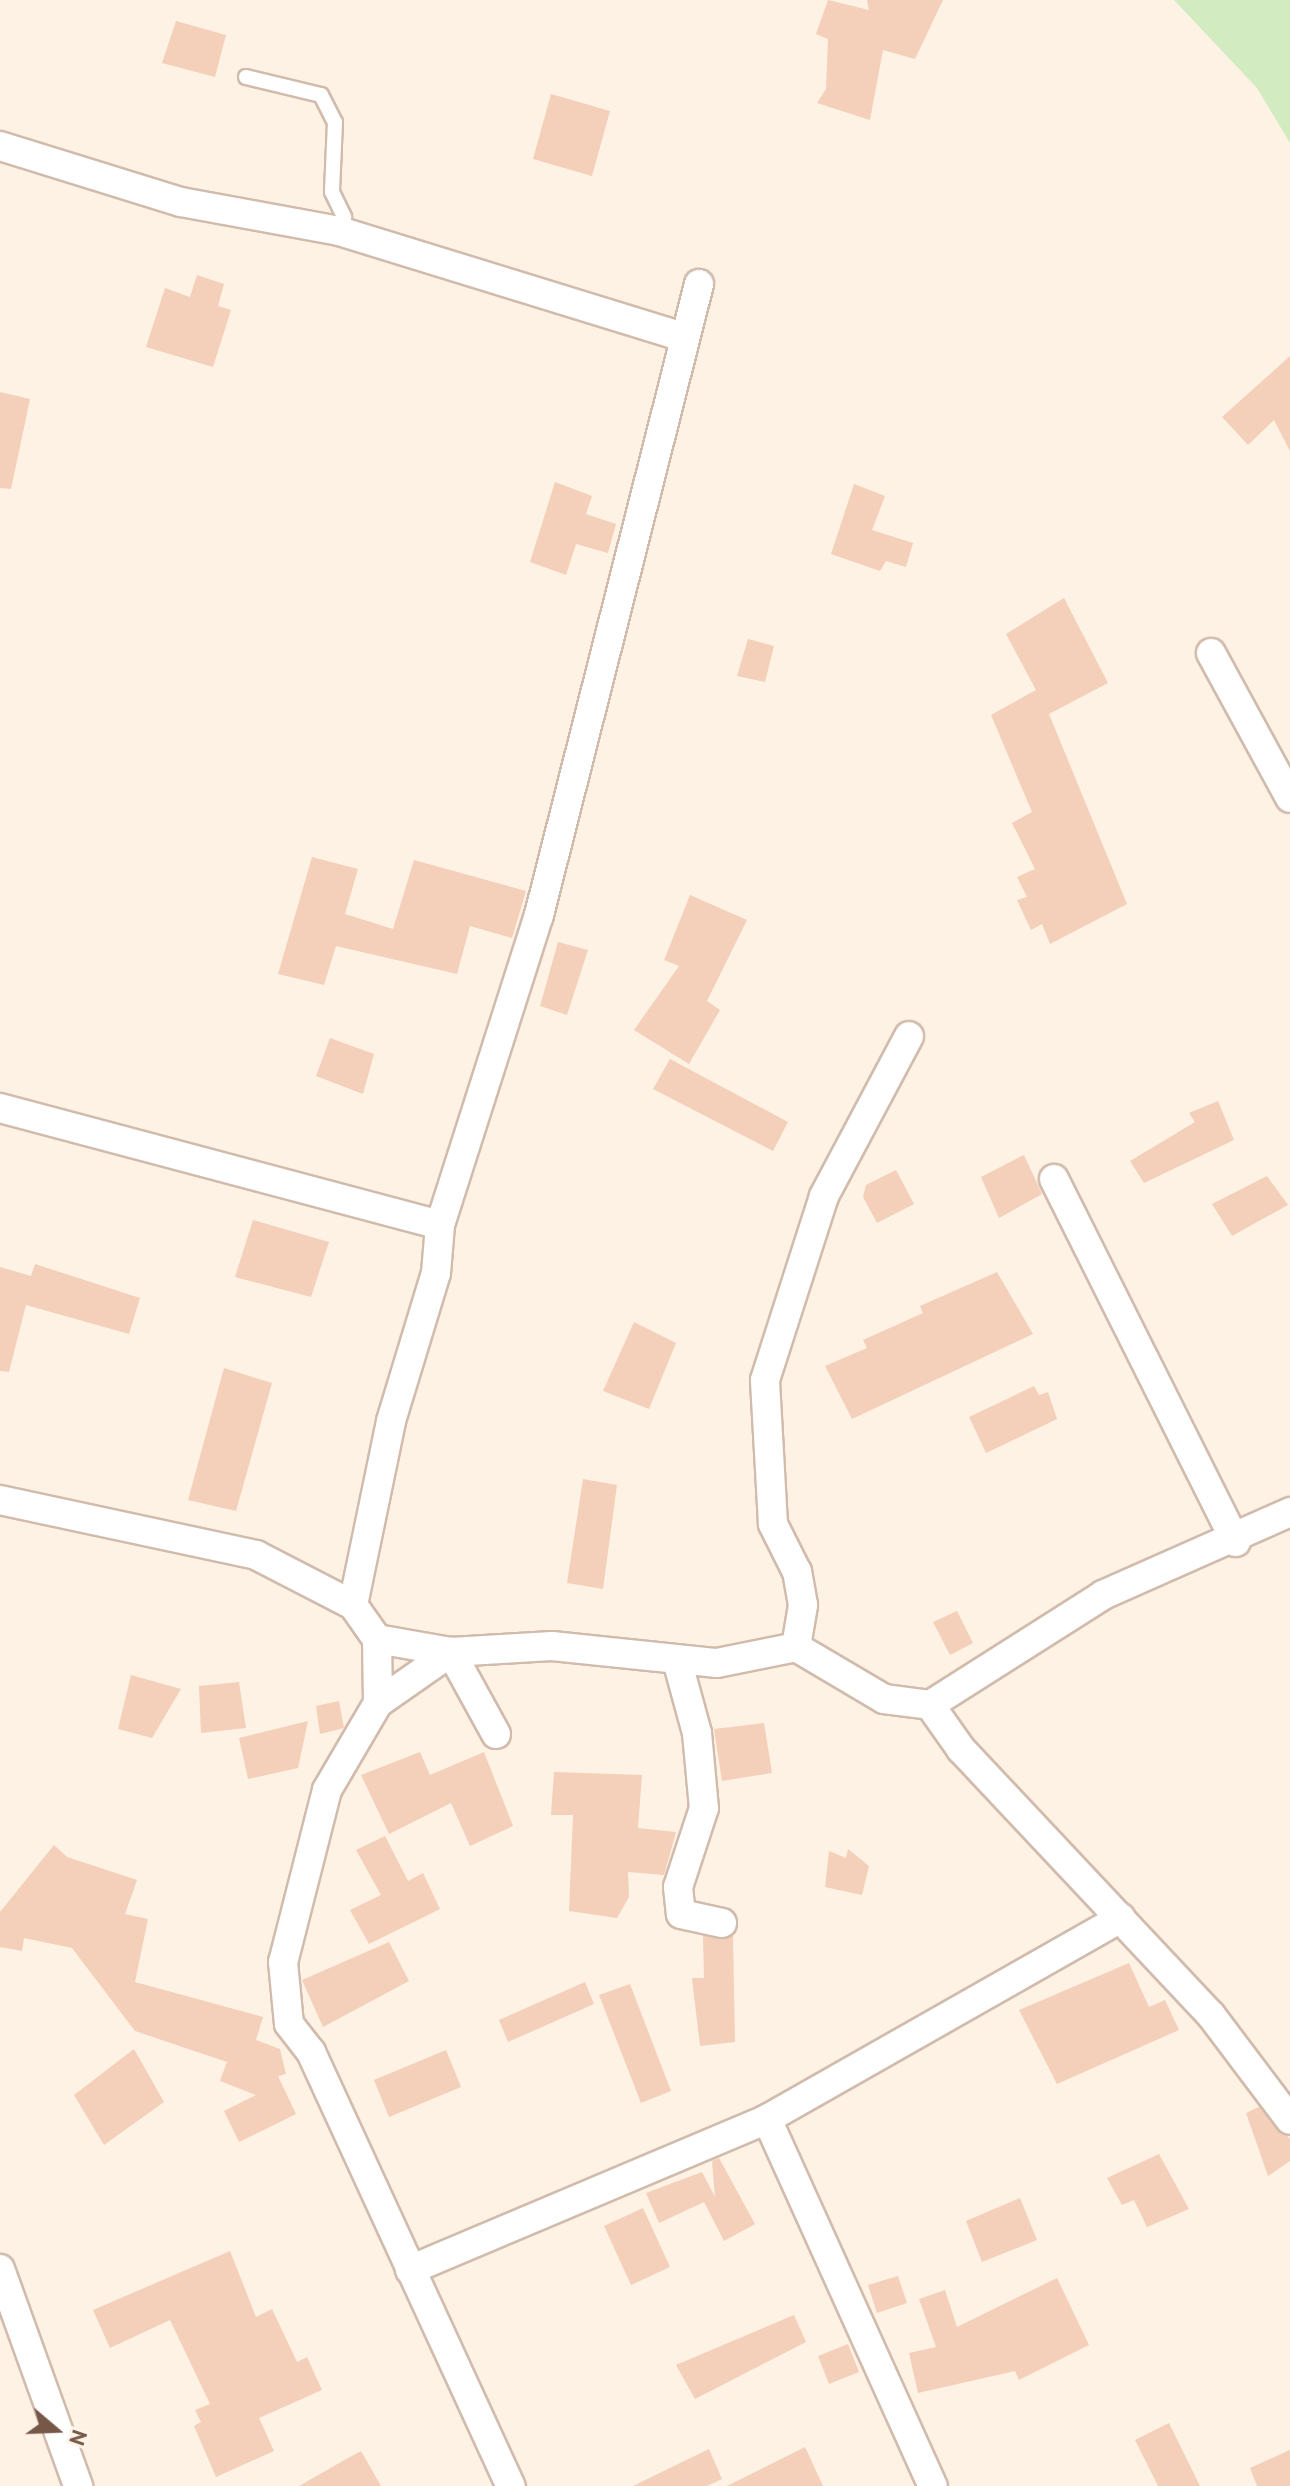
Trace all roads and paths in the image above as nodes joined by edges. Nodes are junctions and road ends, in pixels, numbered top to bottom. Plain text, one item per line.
1 (246, 77) dead end
2 (0, 146) edge
3 (339, 231) junction
4 (699, 284) dead end
5 (684, 337) junction
6 (1211, 653) dead end
7 (1290, 798) edge
8 (909, 1036) dead end
9 (0, 1108) edge
10 (1054, 1179) dead end
11 (440, 1225) junction
12 (0, 1500) edge
13 (1290, 1512) edge
14 (1236, 1542) junction
15 (353, 1605) junction
16 (377, 1639) junction
17 (796, 1647) junction
18 (451, 1652) junction
19 (677, 1660) junction
20 (378, 1703) junction
21 (930, 1705) junction
22 (496, 1734) dead end
23 (1121, 1918) junction
24 (722, 1923) dead end
25 (767, 2119) junction
26 (1290, 2120) edge
27 (0, 2269) edge
28 (410, 2270) junction
29 (78, 2486) edge
30 (511, 2486) edge
31 (933, 2486) edge

1 - 3 lane
2 - 3 street
3 - 5 street
4 - 5 street
5 - 11 street
6 - 7 street
8 - 17 street
9 - 11 street
10 - 14 street
11 - 15 street
12 - 15 street
13 - 14 street
14 - 21 street
15 - 16 street
16 - 18 street
16 - 20 street
17 - 19 street
17 - 21 street
18 - 19 street
18 - 20 street
18 - 22 street
19 - 24 street
20 - 28 street
21 - 23 street
23 - 25 street
23 - 26 street
25 - 28 street
25 - 31 street
27 - 29 street
28 - 30 street

